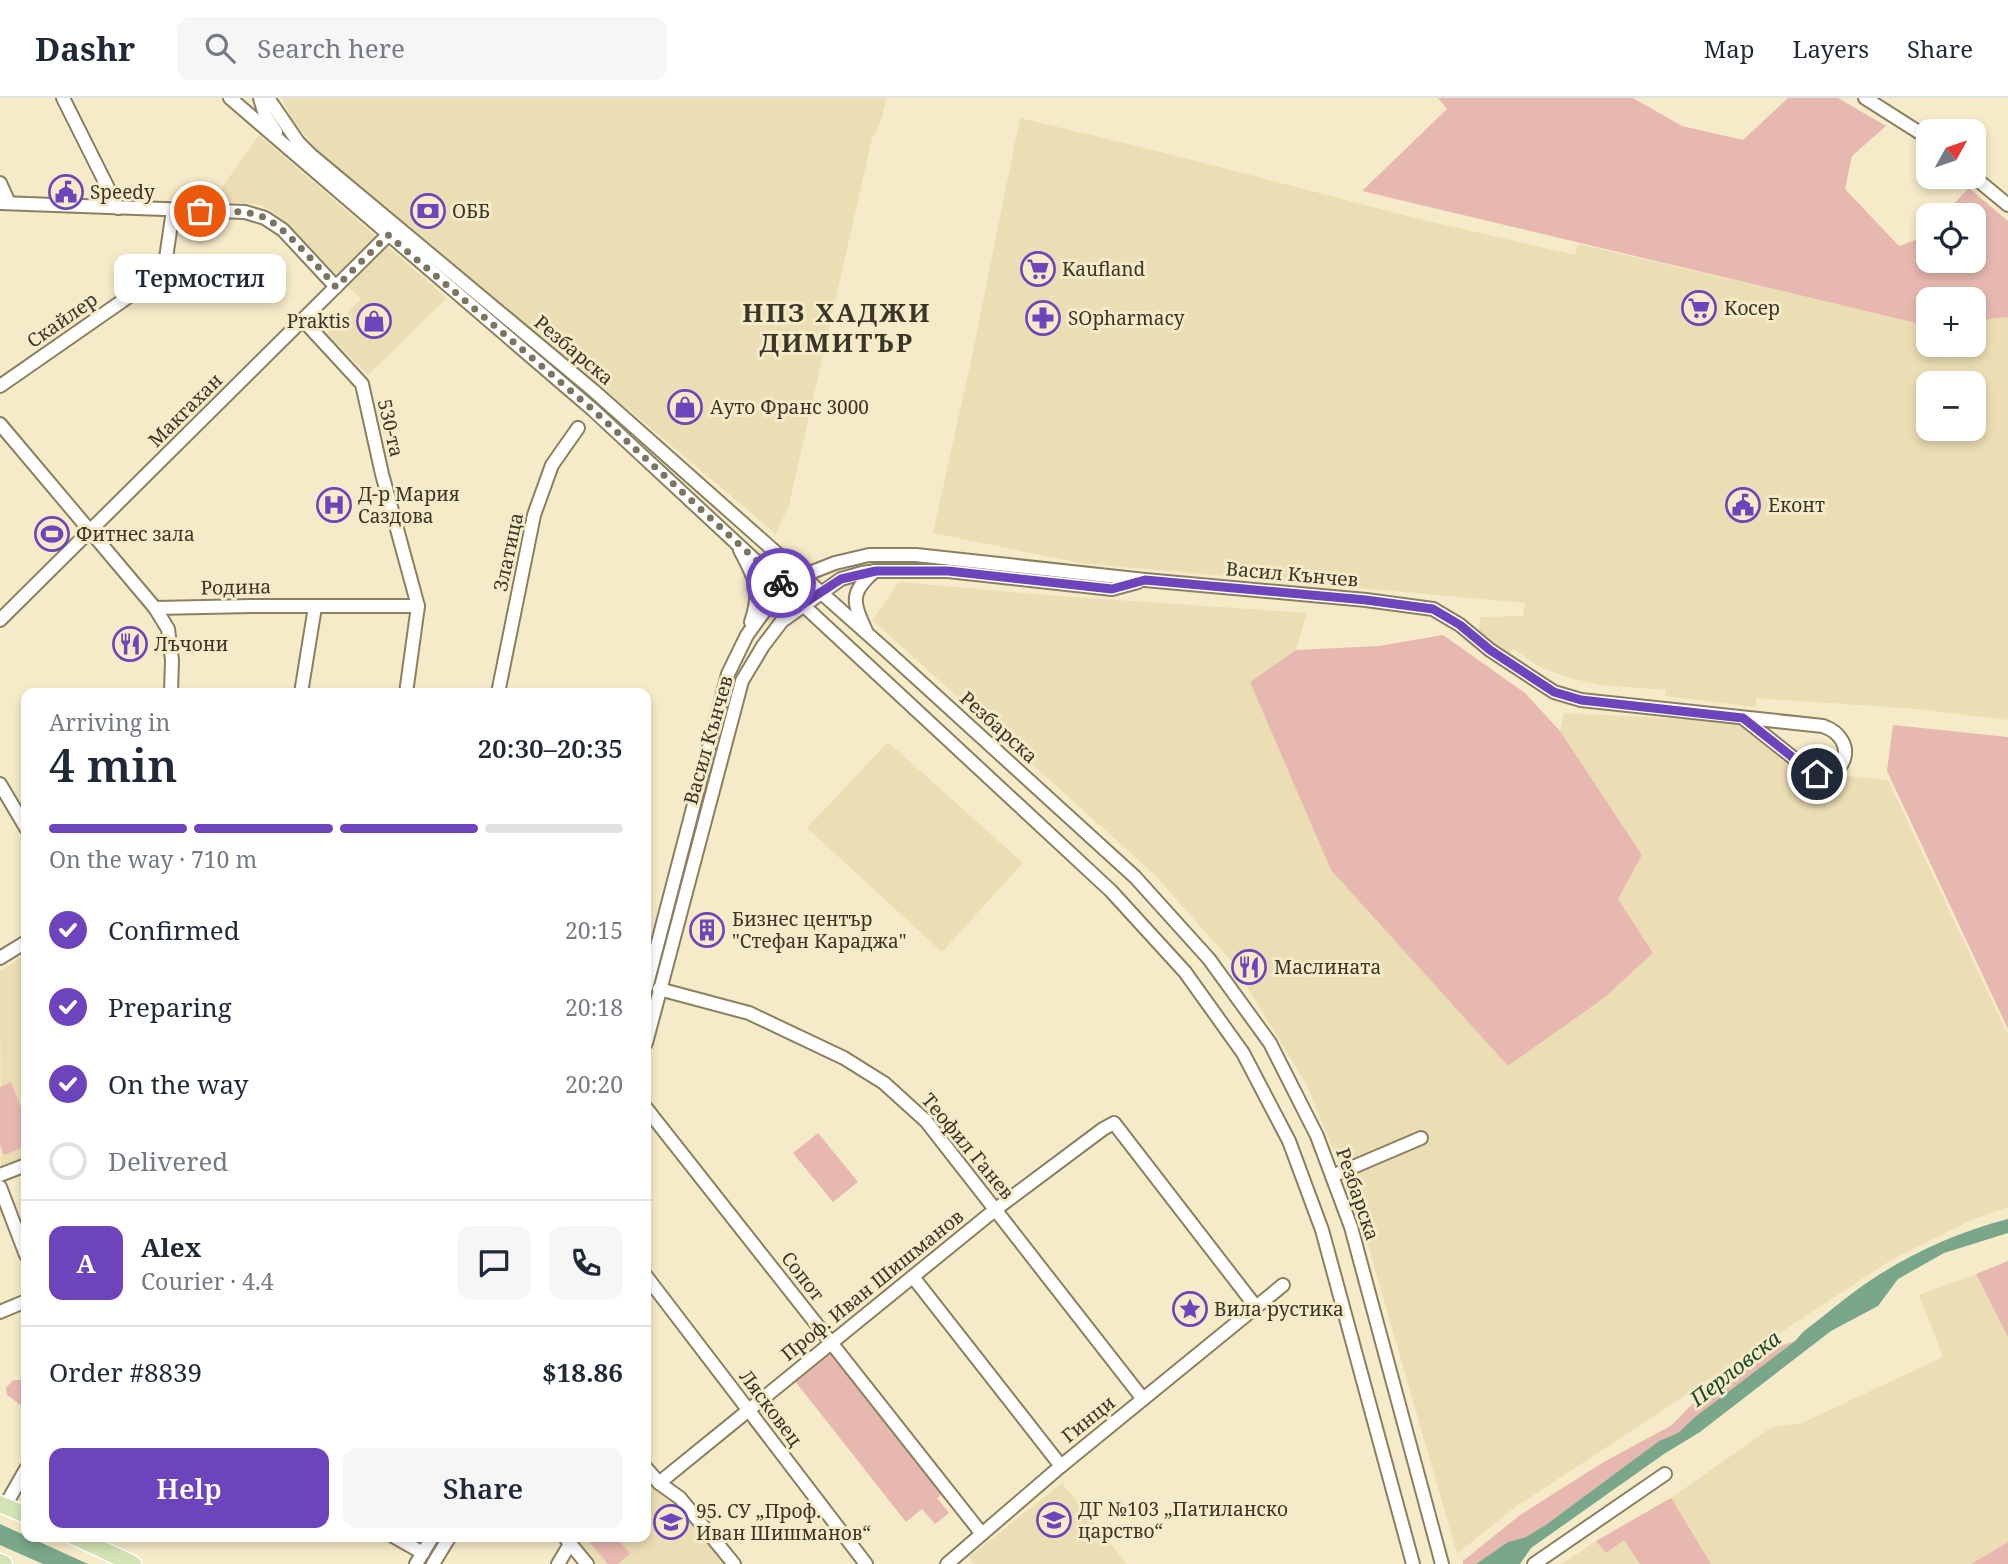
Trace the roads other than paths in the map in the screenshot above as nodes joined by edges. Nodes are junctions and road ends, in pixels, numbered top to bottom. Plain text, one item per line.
1 (63, 98) edge
2 (230, 98) edge
3 (260, 98) edge
4 (268, 98) edge
5 (1865, 98) edge
6 (1916, 130) edge
7 (283, 144) junction
8 (0, 183) edge
9 (1986, 187) edge
10 (4, 203) edge
11 (2008, 205) edge
12 (118, 208) junction
13 (173, 210) junction
14 (393, 231) junction
15 (336, 287) junction
16 (303, 320) junction
17 (0, 386) edge
18 (0, 424) edge
19 (578, 428) dead end
20 (90, 531) junction
21 (733, 538) junction
22 (876, 571) junction
23 (802, 576) junction
24 (1145, 580) junction
25 (787, 589) junction
26 (819, 592) junction
27 (803, 604) junction
28 (418, 606) junction
29 (315, 607) junction
30 (155, 608) junction
31 (0, 620) edge
32 (868, 634) junction
33 (747, 635) junction
34 (171, 688) edge
35 (302, 688) edge
36 (407, 688) edge
37 (499, 688) edge
38 (1743, 718) junction
39 (0, 784) edge
40 (21, 820) edge
41 (21, 945) edge
42 (0, 958) edge
43 (651, 958) edge
44 (659, 989) junction
45 (651, 1022) edge
46 (651, 1114) edge
47 (1421, 1138) dead end
48 (21, 1167) edge
49 (0, 1175) edge
50 (1332, 1176) junction
51 (0, 1187) edge
52 (996, 1209) junction
53 (21, 1242) edge
54 (913, 1276) junction
55 (651, 1283) edge
56 (1283, 1285) dead end
57 (21, 1303) edge
58 (1256, 1307) junction
59 (0, 1312) edge
60 (832, 1343) junction
61 (1143, 1399) junction
62 (749, 1410) junction
63 (1061, 1466) junction
64 (651, 1474) edge
65 (1665, 1474) dead end
66 (21, 1476) edge
67 (659, 1483) junction
68 (2, 1505) edge
69 (21, 1514) edge
70 (982, 1534) junction
71 (86, 1542) edge
72 (400, 1542) edge
73 (429, 1542) edge
74 (446, 1542) edge
75 (566, 1542) edge
76 (569, 1542) edge
77 (420, 1558) edge
78 (134, 1564) edge
79 (433, 1564) edge
80 (558, 1564) edge
81 (586, 1564) edge
82 (734, 1564) edge
83 (866, 1564) edge
84 (947, 1564) edge
85 (1413, 1564) edge
86 (1443, 1564) edge
87 (1534, 1564) edge

1 - 12 street
2 - 7 street, Резбарска
3 - 7 street, Резбарска
4 - 14 street, Резбарска
5 - 6 street
7 - 14 street, Резбарска
8 - 10 street
9 - 11 street
10 - 12 street
12 - 13 street
13 - 15 street
13 - 17 street, Скайлер
14 - 15 street, Макгахан
14 - 21 street, Резбарска
14 - 23 street, Резбарска
15 - 16 street, Макгахан
16 - 20 street, Макгахан
16 - 28 street, 530-та
18 - 20 street
19 - 37 street, Златица
20 - 30 street
20 - 31 street, Макгахан
21 - 25 street, Резбарска
21 - 33 street
22 - 24 street, Васил Кънчев
22 - 26 street, Васил Кънчев
22 - 32 street
23 - 24 street, Васил Кънчев
23 - 25 street, Васил Кънчев
23 - 26 street, Резбарска
24 - 38 street, Васил Кънчев
25 - 27 street, Резбарска
25 - 33 street, Васил Кънчев
26 - 27 street, Васил Кънчев
26 - 32 street, Резбарска
27 - 44 street, Васил Кънчев
27 - 85 street, Резбарска
28 - 29 street, Родина
28 - 36 street
29 - 30 street, Родина
29 - 35 street
30 - 34 street
32 - 50 street, Резбарска
33 - 43 street, Васил Кънчев
38 - 38 street, Васил Кънчев
39 - 40 street
41 - 42 street
44 - 45 street, Васил Кънчев
44 - 52 street, Теофил Ганев
46 - 60 street, Сопот
47 - 50 street
48 - 49 street
50 - 86 street, Резбарска
51 - 53 street
52 - 54 street, Проф. Иван Шишманов
52 - 58 street, Проф. Иван Шишманов
52 - 61 street, Теофил Ганев
54 - 60 street, Проф. Иван Шишманов
54 - 63 street
55 - 62 street, Лясковец
56 - 58 street, Гинци
57 - 59 street
58 - 61 street, Гинци
60 - 62 street, Проф. Иван Шишманов
60 - 70 street, Сопот
61 - 63 street, Гинци
62 - 67 street, Проф. Иван Шишманов
62 - 83 street, Лясковец
63 - 70 street, Гинци
64 - 67 street
65 - 87 street
66 - 68 street
67 - 82 street
68 - 69 main road
70 - 84 street, Гинци
71 - 78 main road
72 - 77 street
73 - 77 street
74 - 79 street
75 - 80 street
76 - 81 street

